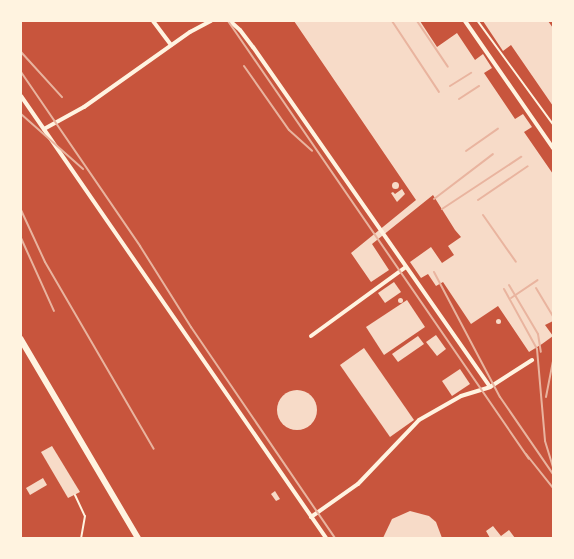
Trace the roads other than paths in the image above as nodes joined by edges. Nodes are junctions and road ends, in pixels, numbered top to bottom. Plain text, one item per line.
1 (153, 21) edge
2 (211, 21) edge
3 (230, 21) edge
4 (465, 21) edge
5 (171, 45) junction
6 (21, 96) edge
7 (44, 128) junction
8 (553, 148) edge
9 (406, 267) junction
10 (310, 336) dead end
11 (21, 339) edge
12 (532, 360) dead end
13 (490, 387) junction
14 (74, 495) dead end
15 (312, 517) junction
16 (81, 538) edge
17 (138, 538) edge
18 (326, 538) edge

1 - 5 street
2 - 5 street
3 - 9 street
4 - 8 street
5 - 7 street
6 - 7 street
7 - 15 street
9 - 10 street
9 - 13 street
11 - 17 street
12 - 13 street
13 - 15 street
14 - 16 lane
15 - 18 street

